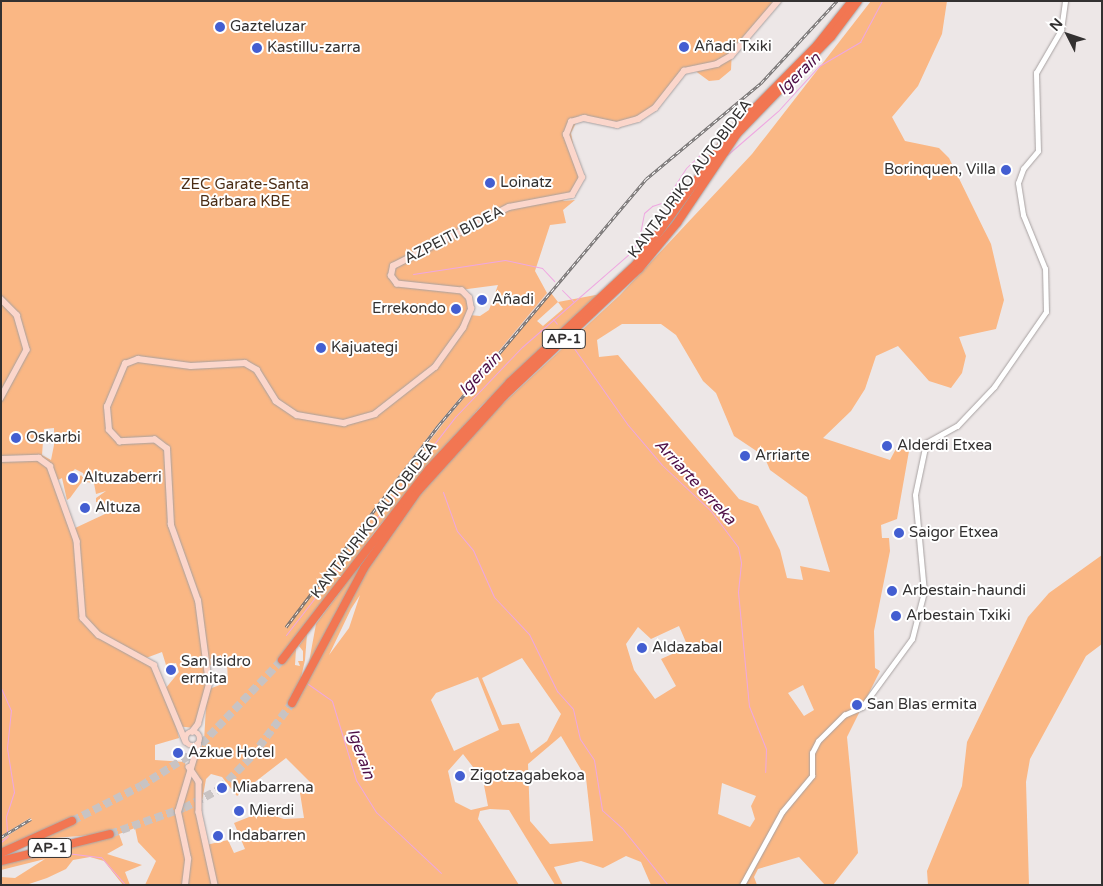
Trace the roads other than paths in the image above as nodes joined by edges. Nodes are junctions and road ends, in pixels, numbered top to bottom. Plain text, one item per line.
1 (778, 1) edge
2 (852, 1) edge
3 (858, 1) edge
4 (1065, 1) edge
5 (1, 300) edge
6 (1, 398) edge
7 (1, 459) edge
8 (282, 660) tunnel mouth
9 (292, 703) tunnel mouth
10 (204, 709) junction
11 (177, 724) junction
12 (191, 732) junction
13 (201, 738) junction
14 (187, 743) junction
15 (198, 745) junction
16 (190, 765) junction
17 (187, 775) junction
18 (199, 781) junction
19 (72, 821) tunnel mouth
20 (110, 834) tunnel mouth
21 (1, 853) edge
22 (1, 861) edge
23 (185, 885) edge
24 (216, 885) edge
25 (742, 885) edge

1 - 10 main road, AZPEITI BIDEA
2 - 8 highway, KANTAURIKO AUTOBIDEA / AP-1
3 - 9 highway, KANTAURIKO AUTOBIDEA / AP-1
4 - 25 street
5 - 6 main road
7 - 11 main road
10 - 12 main road, AZPEITI BIDEA
10 - 13 main road, AZPEITI BIDEA
11 - 12 main road
11 - 14 main road
12 - 13 main road
12 - 14 main road, AZPEITI BIDEA
13 - 15 main road, AZPEITI BIDEA
14 - 15 main road
14 - 16 main road
15 - 16 main road
16 - 17 main road
16 - 18 main road
17 - 18 main road
17 - 23 main road
18 - 24 main road
19 - 21 highway, AP-1
20 - 22 highway, AP-1

